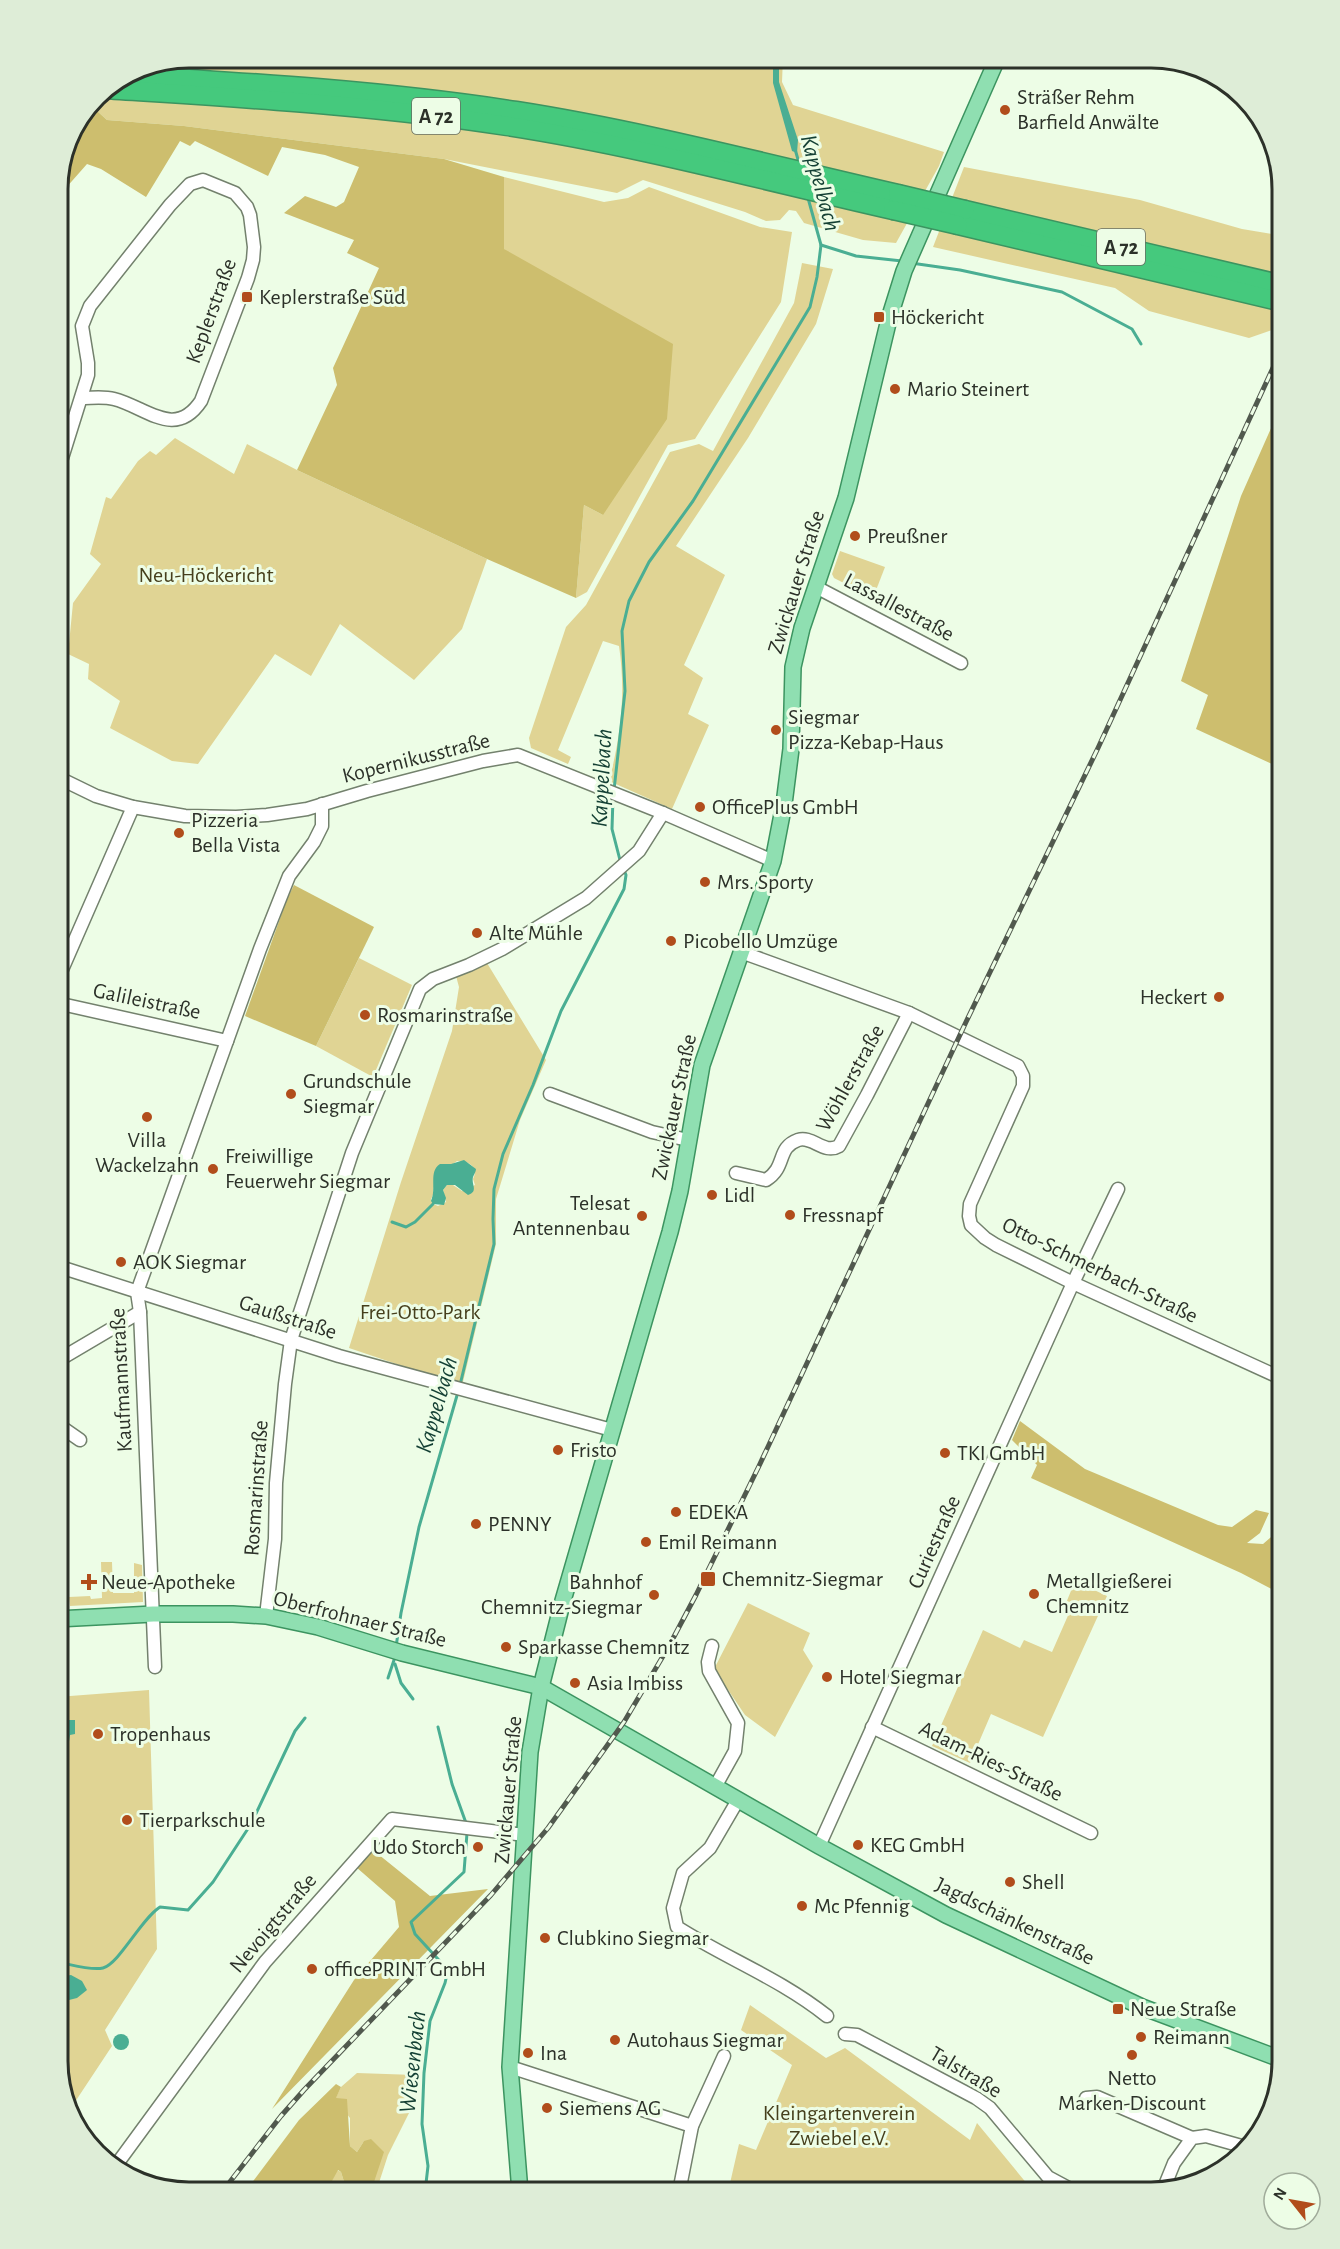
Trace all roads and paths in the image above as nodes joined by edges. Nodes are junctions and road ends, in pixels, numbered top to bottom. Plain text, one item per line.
1 (993, 68) edge
2 (144, 76) edge
3 (118, 90) edge
4 (759, 170) junction
5 (896, 202) junction
6 (1272, 291) edge
7 (81, 398) junction
8 (68, 439) edge
9 (816, 587) junction
10 (962, 663) dead end
11 (68, 782) edge
12 (322, 804) junction
13 (133, 807) junction
14 (663, 813) junction
15 (773, 861) junction
16 (741, 952) junction
17 (68, 956) edge
18 (68, 1005) edge
19 (909, 1013) junction
20 (227, 1041) junction
21 (550, 1094) dead end
22 (688, 1140) junction
23 (736, 1173) dead end
24 (1118, 1189) dead end
25 (68, 1270) edge
26 (1073, 1283) junction
27 (137, 1292) junction
28 (140, 1312) junction
29 (291, 1340) junction
30 (68, 1355) edge
31 (1272, 1374) edge
32 (612, 1430) junction
33 (68, 1432) edge
34 (80, 1440) dead end
35 (153, 1614) junction
36 (266, 1616) junction
37 (68, 1618) edge
38 (712, 1646) dead end
39 (155, 1667) dead end
40 (542, 1687) junction
41 (872, 1727) junction
42 (715, 1787) junction
43 (738, 1800) junction
44 (1091, 1833) dead end
45 (525, 1835) junction
46 (819, 1846) junction
47 (827, 2016) dead end
48 (845, 2034) dead end
49 (724, 2056) dead end
50 (1272, 2057) edge
51 (510, 2067) junction
52 (1086, 2098) dead end
53 (692, 2126) junction
54 (1192, 2138) junction
55 (1238, 2145) edge
56 (120, 2160) edge
57 (1167, 2180) edge
58 (519, 2181) edge
59 (681, 2182) edge
60 (1057, 2182) edge

1 - 9 main road, Zwickauer Straße
2 - 4 highway, A 72
3 - 4 highway, A 72
4 - 5 highway, A 72
4 - 5 highway, A 72
5 - 6 highway, A 72, bridge
7 - 7 street, Keplerstraße
7 - 8 street, Keplerstraße
9 - 10 street, Lassallestraße
9 - 15 main road, Zwickauer Straße
11 - 13 street, Kopernikusstraße
12 - 13 street, Kopernikusstraße
12 - 14 street, Kopernikusstraße
12 - 20 street, Kaufmannstraße
13 - 17 street
14 - 15 street, Kopernikusstraße
14 - 29 street, Rosmarinstraße
15 - 16 main road, Zwickauer Straße
16 - 19 street, Otto-Schmerbach-Straße
16 - 22 main road, Zwickauer Straße
18 - 20 street, Galileistraße
19 - 23 street, Wöhlerstraße
19 - 26 street, Otto-Schmerbach-Straße
20 - 27 street, Kaufmannstraße
21 - 22 street
22 - 32 main road, Zwickauer Straße
24 - 26 street, Curiestraße
25 - 27 street, Gaußstraße
26 - 31 street, Otto-Schmerbach-Straße
26 - 41 street, Curiestraße
27 - 28 street, Kaufmannstraße
27 - 29 street, Gaußstraße
28 - 30 street
28 - 35 street, Kaufmannstraße
29 - 32 street, Gaußstraße
29 - 36 street, Rosmarinstraße
32 - 40 main road, Zwickauer Straße
33 - 34 street
35 - 36 main road, Oberfrohnaer Straße
35 - 37 main road, Oberfrohnaer Straße
35 - 39 street, Kaufmannstraße
36 - 40 main road, Oberfrohnaer Straße
38 - 42 street
40 - 42 main road, Jagdschänkenstraße
40 - 45 main road, Zwickauer Straße
41 - 44 street, Adam-Ries-Straße
41 - 46 street, Curiestraße
42 - 43 main road, Jagdschänkenstraße
43 - 46 main road, Jagdschänkenstraße
43 - 47 street
45 - 51 main road, Zwickauer Straße
45 - 56 street, Nevoigtstraße
46 - 50 main road, Jagdschänkenstraße
48 - 60 street, Talstraße
49 - 53 street
51 - 53 street
51 - 58 main road, Zwickauer Straße
52 - 54 street
53 - 59 street
54 - 55 street
54 - 57 street

